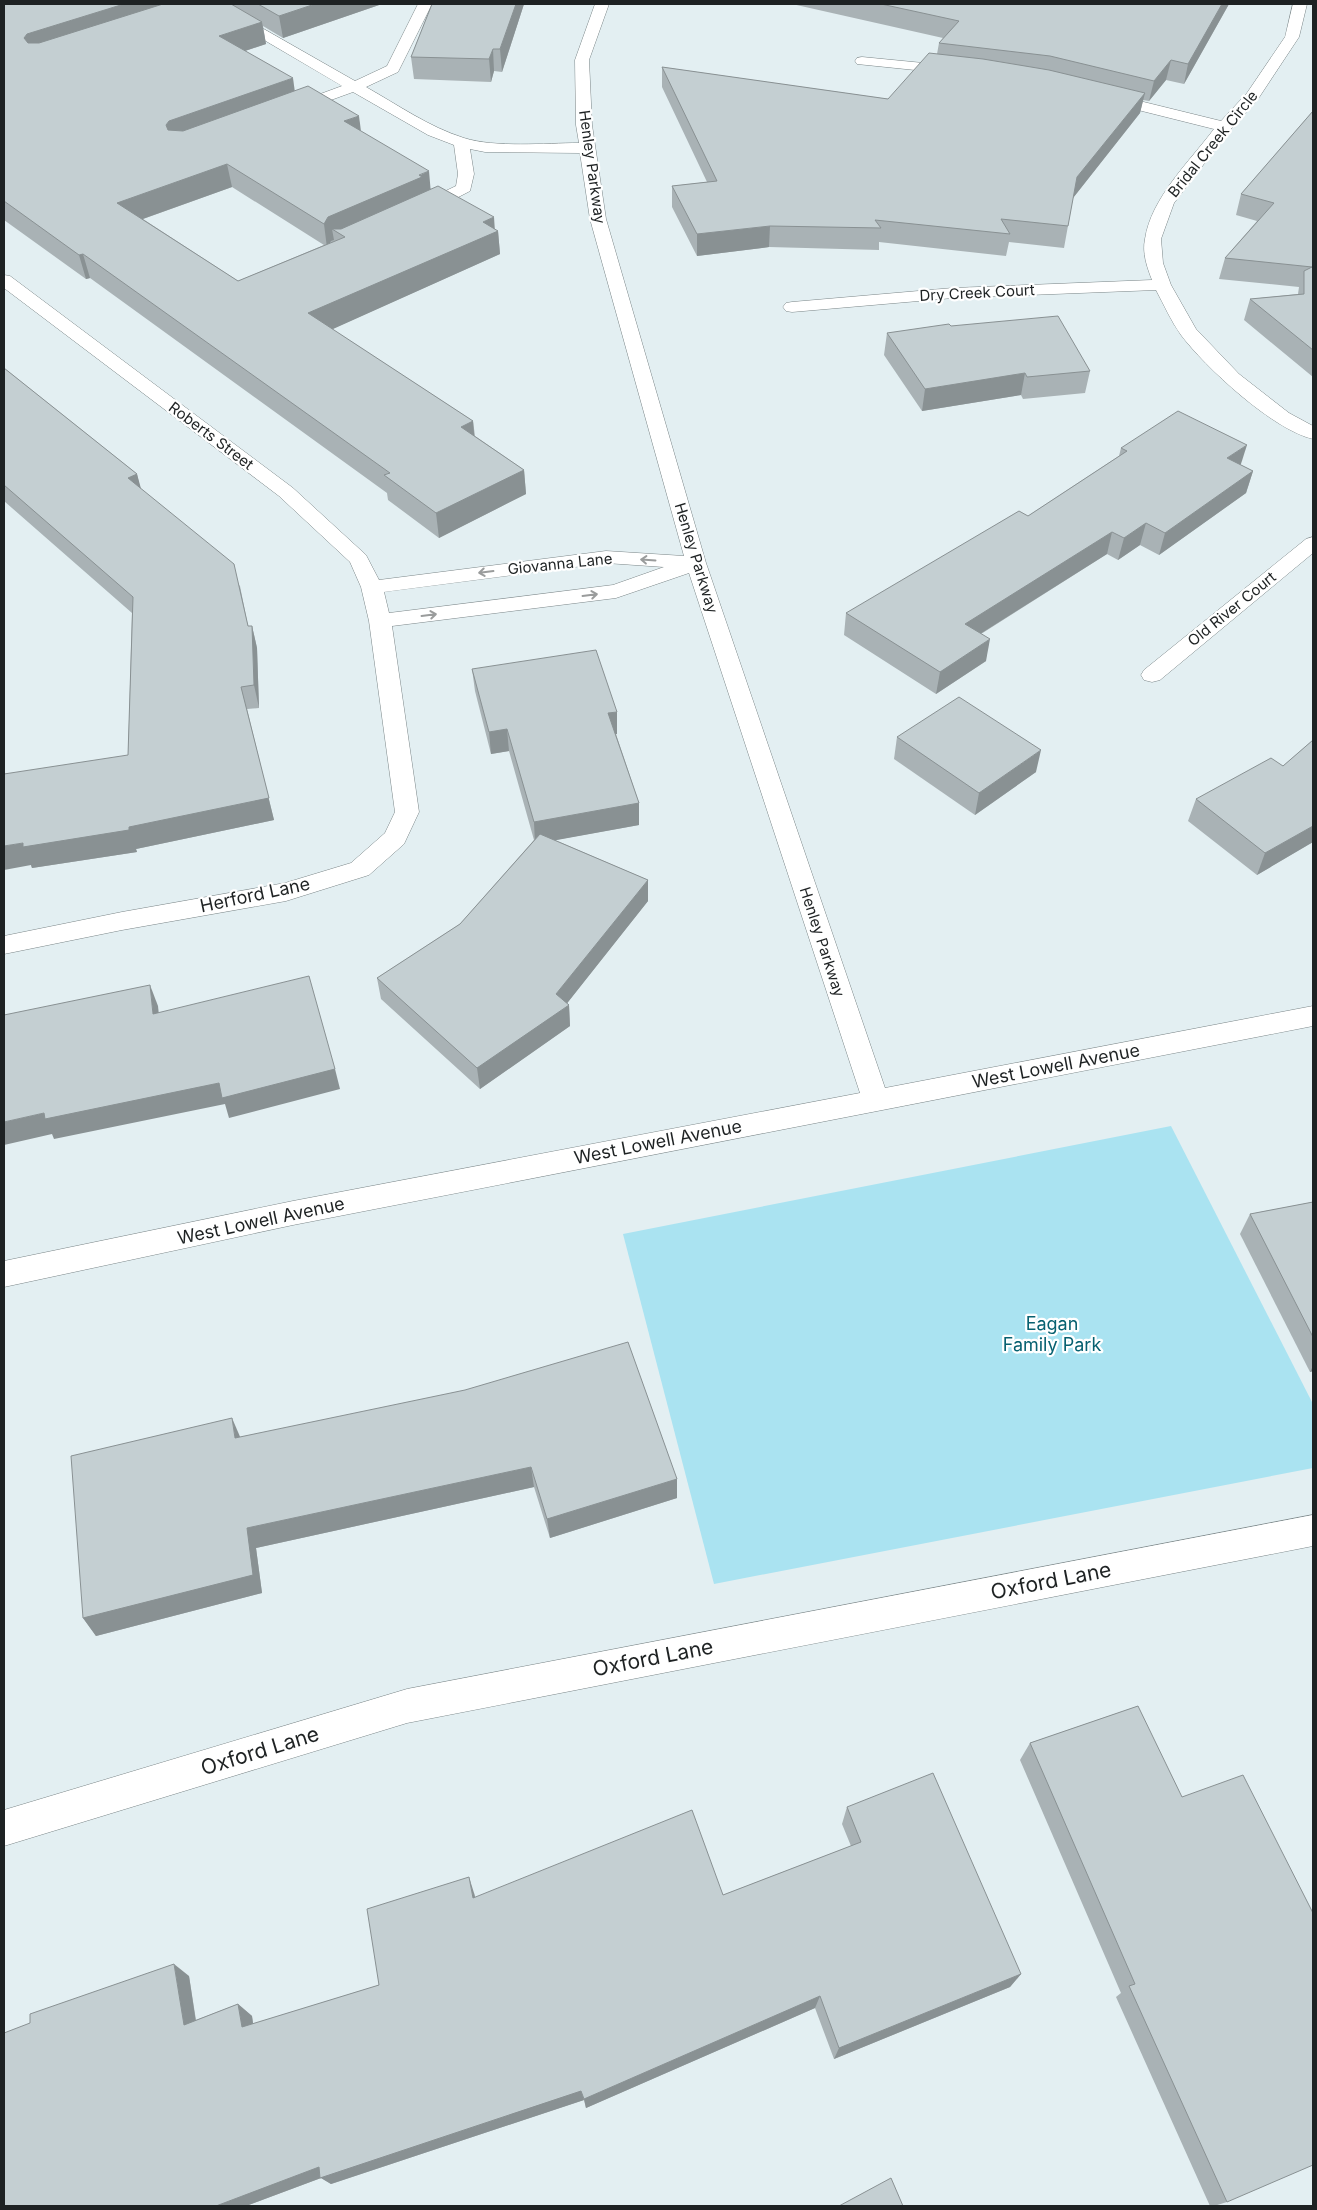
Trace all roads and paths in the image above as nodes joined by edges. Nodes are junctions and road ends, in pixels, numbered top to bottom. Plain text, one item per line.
1 (425, 4) edge
2 (602, 4) edge
3 (1300, 4) edge
4 (217, 7) edge
5 (244, 7) dead end
6 (195, 11) edge
7 (862, 61) dead end
8 (970, 72) edge
9 (355, 86) junction
10 (1093, 95) edge
11 (272, 116) edge
12 (1224, 127) junction
13 (461, 142) junction
14 (587, 148) junction
15 (408, 216) edge
16 (4, 280) edge
17 (1162, 285) junction
18 (792, 307) dead end
19 (1313, 433) edge
20 (1313, 543) edge
21 (696, 563) junction
22 (372, 587) junction
23 (380, 621) junction
24 (1152, 675) dead end
25 (4, 945) edge
26 (1313, 1016) edge
27 (876, 1100) junction
28 (4, 1274) edge
29 (1313, 1530) edge
30 (4, 1828) edge

1 - 9 street
2 - 14 street, Henley Parkway
3 - 12 street, Bridal Creek Circle
4 - 5 street
4 - 6 street
4 - 9 street
7 - 8 street
9 - 11 street
9 - 13 street
10 - 12 street
12 - 17 street, Bridal Creek Circle
13 - 14 street
13 - 15 street
14 - 21 street, Henley Parkway
16 - 22 street, Roberts Street
17 - 18 street, Dry Creek Court
17 - 19 street, Bridal Creek Circle
20 - 24 street, Old River Court
21 -> 22 street, Giovanna Lane
23 -> 21 street, Giovanna Lane
21 - 27 street, Henley Parkway
22 - 23 street, Roberts Street
23 - 25 street, Herford Lane
26 - 27 street, West Lowell Avenue
27 - 28 street, West Lowell Avenue
29 - 30 street, Oxford Lane

